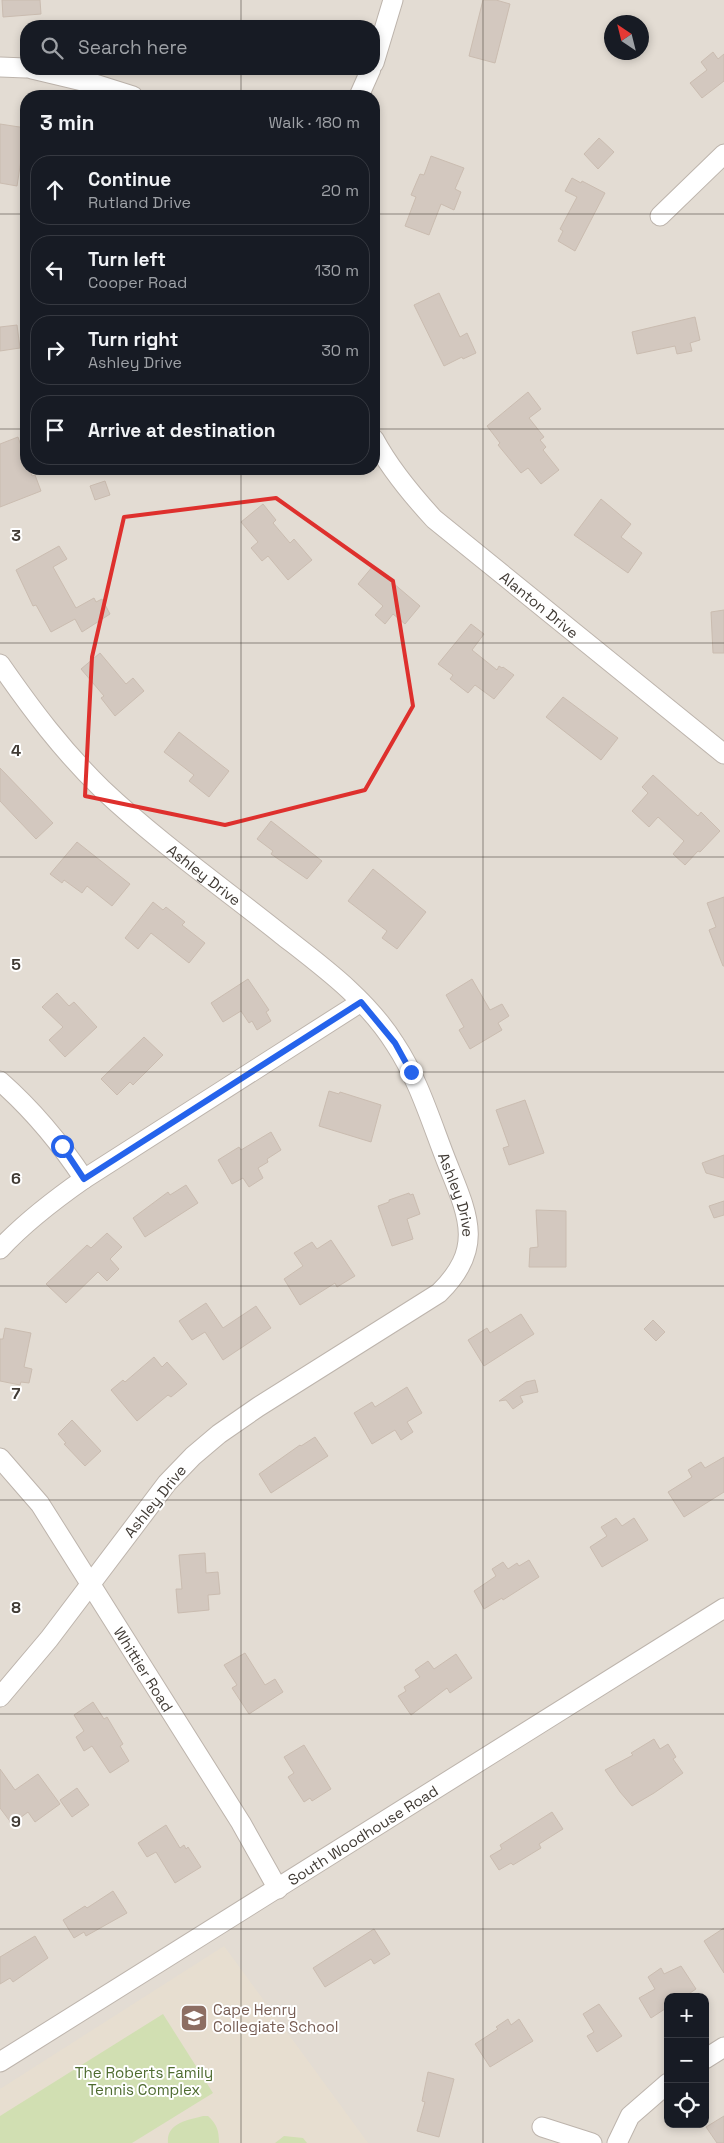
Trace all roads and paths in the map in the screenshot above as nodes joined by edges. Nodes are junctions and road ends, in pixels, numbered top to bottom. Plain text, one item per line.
1 (393, 0) edge
2 (380, 43) edge
3 (0, 67) edge
4 (20, 68) edge
5 (57, 75) edge
6 (368, 75) edge
7 (113, 90) edge
8 (362, 90) edge
9 (724, 154) edge
10 (660, 216) dead end
11 (380, 449) edge
12 (0, 664) edge
13 (724, 754) edge
14 (361, 1002) junction
15 (0, 1081) edge
16 (84, 1179) junction
17 (0, 1249) edge
18 (0, 1458) edge
19 (90, 1583) junction
20 (724, 1608) edge
21 (0, 1697) edge
22 (278, 1889) junction
23 (724, 2047) edge
24 (709, 2056) edge
25 (0, 2062) edge
26 (664, 2086) edge
27 (542, 2127) dead end
28 (592, 2143) edge
29 (617, 2143) edge

1 - 2 street
3 - 4 street
5 - 7 street
6 - 8 street
9 - 10 street
11 - 13 street, Alanton Drive
12 - 14 street, Ashley Drive
14 - 16 street
14 - 19 street, Ashley Drive
15 - 16 street
16 - 17 street
18 - 19 street, Whittier Road
19 - 21 street, Ashley Drive
19 - 22 street, Whittier Road
20 - 22 street, South Woodhouse Road
22 - 25 street, South Woodhouse Road
23 - 24 street
26 - 29 street
27 - 28 street

